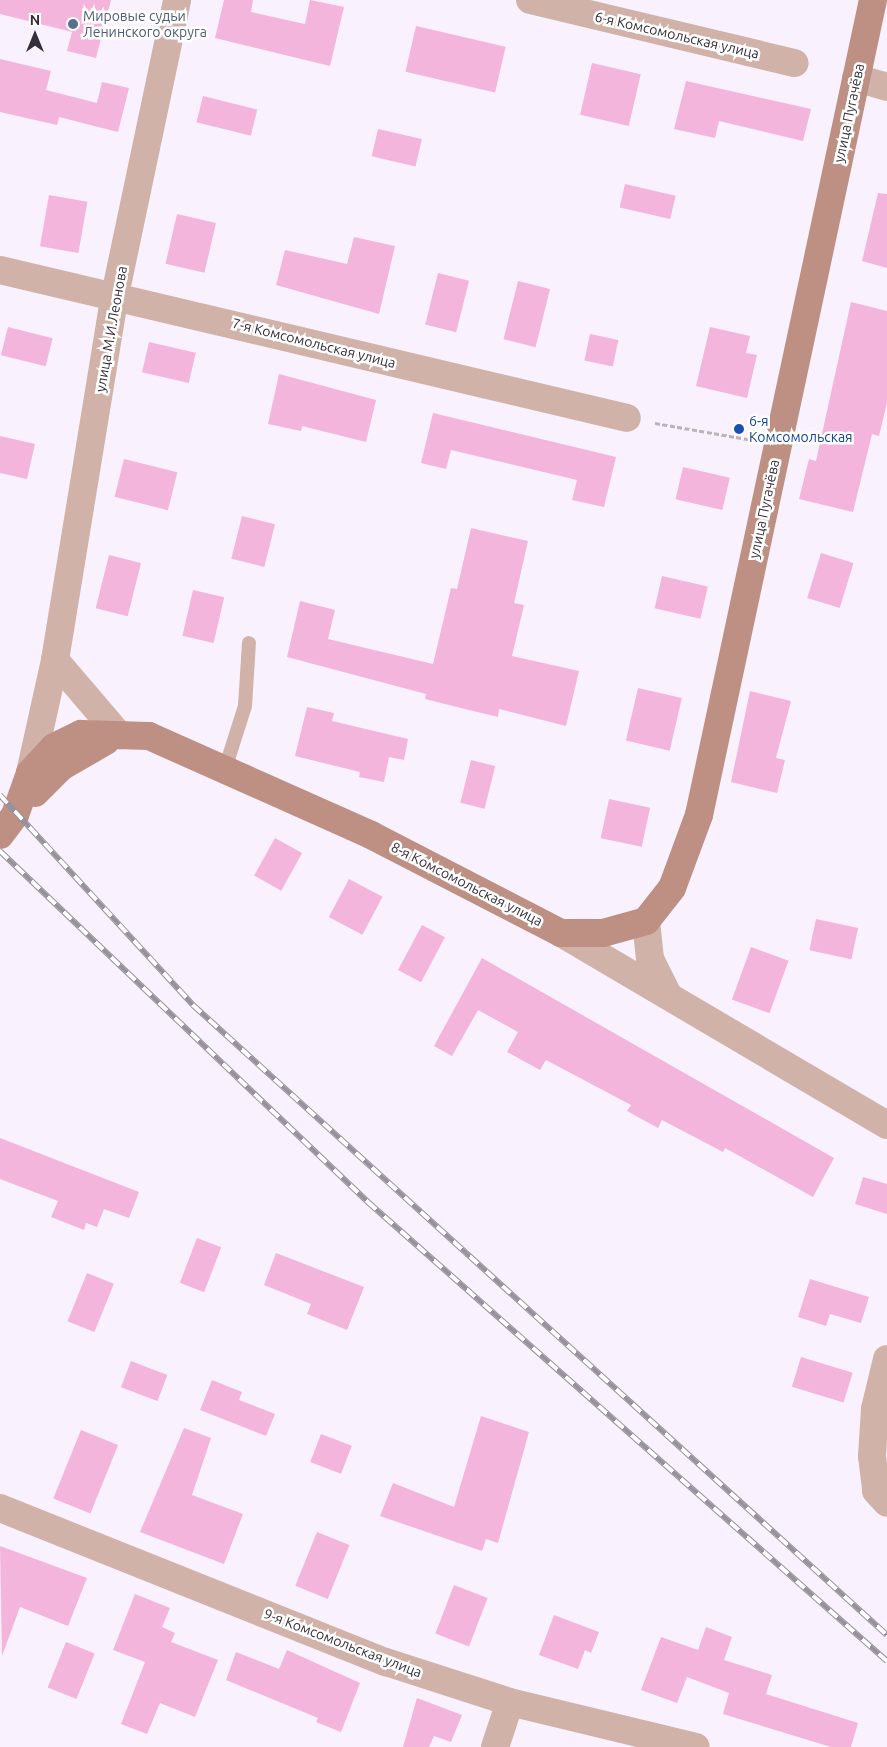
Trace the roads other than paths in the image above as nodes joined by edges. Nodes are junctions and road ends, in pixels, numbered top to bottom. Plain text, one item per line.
1 (177, 0) edge
2 (530, 0) edge
3 (873, 0) edge
4 (795, 63) dead end
5 (856, 78) junction
6 (887, 87) edge
7 (0, 270) edge
8 (115, 295) junction
9 (627, 418) road end
10 (249, 643) dead end
11 (55, 660) junction
12 (119, 735) junction
13 (225, 769) junction
14 (30, 773) junction
15 (7, 825) edge
16 (646, 922) junction
17 (561, 933) junction
18 (668, 995) junction
19 (887, 1125) edge
20 (887, 1359) edge
21 (882, 1497) edge
22 (0, 1508) edge
23 (510, 1702) junction
24 (495, 1747) edge
25 (696, 1747) edge

1 - 8 street, улица М.И.Леонова
2 - 4 street, 6-я Комсомольская улица
3 - 5 main road, улица Пугачёва
5 - 6 street
5 - 16 main road, улица Пугачёва
7 - 8 street, 7-я Комсомольская улица
8 - 9 street, 7-я Комсомольская улица
8 - 11 street, улица М.И.Леонова
10 - 13 lane
11 - 12 street
11 - 14 street, улица М.И.Леонова
12 - 13 main road, 8-я Комсомольская улица
12 - 14 main road, 8-я Комсомольская улица
12 - 15 main road
13 - 17 main road, 8-я Комсомольская улица
14 - 15 main road, улица М.И.Леонова
16 - 17 main road
16 - 18 street
17 - 18 street, 8-я Комсомольская улица
18 - 19 street, 8-я Комсомольская улица
20 - 21 street
22 - 23 street, 9-я Комсомольская улица
23 - 24 street
23 - 25 street, 9-я Комсомольская улица

